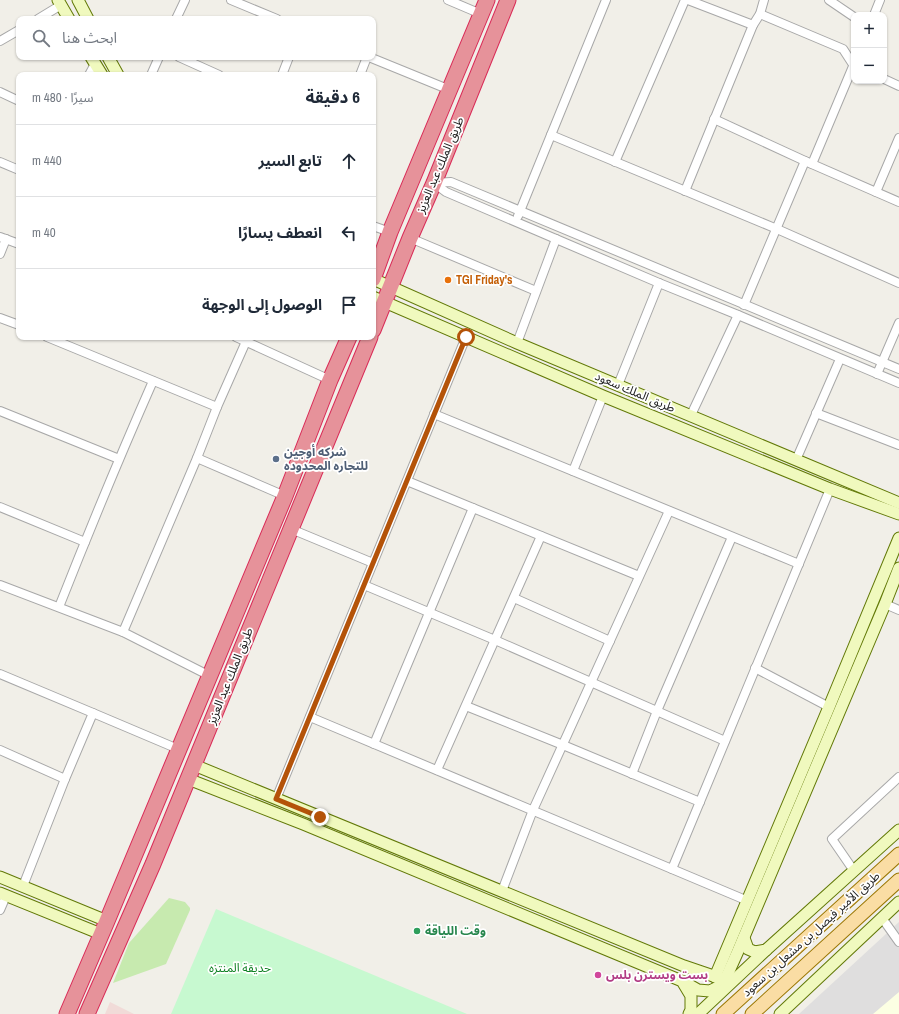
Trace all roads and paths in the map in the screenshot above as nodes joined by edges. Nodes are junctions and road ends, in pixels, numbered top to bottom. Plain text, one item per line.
1 (185, 0) edge
2 (231, 0) edge
3 (448, 0) edge
4 (487, 0) edge
5 (508, 0) edge
6 (606, 0) edge
7 (685, 0) edge
8 (688, 0) edge
9 (764, 0) edge
10 (829, 0) edge
11 (880, 0) edge
12 (79, 1) edge
13 (60, 3) edge
14 (875, 12) edge
15 (481, 14) junction
16 (760, 14) junction
17 (42, 16) edge
18 (67, 16) edge
19 (86, 16) edge
20 (177, 16) edge
21 (270, 16) edge
22 (851, 16) edge
23 (753, 26) junction
24 (16, 32) edge
25 (0, 41) edge
26 (93, 60) edge
27 (110, 60) edge
28 (158, 60) edge
29 (185, 60) edge
30 (288, 60) edge
31 (367, 60) edge
32 (375, 60) edge
33 (851, 61) edge
34 (851, 71) edge
35 (90, 72) edge
36 (100, 72) edge
37 (116, 72) edge
38 (152, 72) edge
39 (212, 72) edge
40 (283, 72) edge
41 (361, 72) edge
42 (887, 80) edge
43 (899, 86) edge
44 (450, 90) junction
45 (0, 92) edge
46 (16, 100) edge
47 (714, 119) junction
48 (550, 135) junction
49 (899, 138) edge
50 (0, 162) edge
51 (615, 162) junction
52 (808, 163) junction
53 (16, 169) edge
54 (434, 183) junction
55 (685, 191) junction
56 (876, 192) junction
57 (899, 202) edge
58 (519, 211) junction
59 (516, 222) junction
60 (376, 227) edge
61 (777, 229) junction
62 (390, 232) junction
63 (3, 238) edge
64 (410, 238) junction
65 (556, 239) junction
66 (16, 243) edge
67 (0, 254) edge
68 (378, 255) edge
69 (376, 280) edge
70 (659, 283) junction
71 (899, 283) edge
72 (391, 287) junction
73 (536, 291) junction
74 (379, 300) edge
75 (744, 305) junction
76 (376, 315) edge
77 (738, 315) junction
78 (0, 318) edge
79 (899, 323) edge
80 (16, 324) edge
81 (466, 337) junction
82 (54, 340) edge
83 (247, 340) edge
84 (249, 340) edge
85 (347, 340) edge
86 (369, 340) edge
87 (517, 344) junction
88 (840, 359) junction
89 (882, 362) junction
90 (899, 369) edge
91 (877, 374) junction
92 (330, 380) junction
93 (154, 381) junction
94 (899, 383) edge
95 (618, 385) junction
96 (603, 396) junction
97 (218, 407) junction
98 (0, 411) edge
99 (816, 413) junction
100 (434, 414) junction
101 (691, 416) junction
102 (899, 445) edge
103 (197, 458) junction
104 (119, 459) junction
105 (796, 460) junction
106 (573, 471) junction
107 (407, 481) junction
108 (830, 489) junction
109 (285, 496) junction
110 (899, 503) edge
111 (0, 507) edge
112 (473, 508) junction
113 (669, 511) junction
114 (899, 514) edge
115 (291, 530) junction
116 (542, 536) junction
117 (732, 537) junction
118 (899, 538) edge
119 (85, 542) junction
120 (373, 563) junction
121 (799, 564) junction
122 (899, 568) edge
123 (639, 576) junction
124 (0, 585) edge
125 (364, 585) junction
126 (514, 598) junction
127 (885, 604) junction
128 (59, 607) junction
129 (899, 610) edge
130 (429, 612) junction
131 (123, 632) junction
132 (495, 640) junction
133 (610, 641) junction
134 (756, 668) junction
135 (0, 674) edge
136 (210, 676) junction
137 (591, 681) junction
138 (466, 706) junction
139 (829, 707) junction
140 (657, 711) junction
141 (93, 713) junction
142 (310, 717) junction
143 (725, 741) junction
144 (374, 744) junction
145 (563, 745) junction
146 (178, 749) junction
147 (0, 750) edge
148 (437, 770) junction
149 (191, 772) junction
150 (632, 774) junction
151 (899, 777) edge
152 (65, 779) junction
153 (276, 799) junction
154 (700, 802) junction
155 (533, 810) junction
156 (899, 830) edge
157 (899, 854) edge
158 (672, 869) junction
159 (854, 871) junction
160 (0, 877) edge
161 (899, 880) edge
162 (899, 885) edge
163 (23, 886) junction
164 (502, 891) junction
165 (3, 894) edge
166 (748, 901) junction
167 (899, 902) edge
168 (0, 910) edge
169 (866, 912) junction
170 (882, 918) junction
171 (104, 928) junction
172 (744, 938) junction
173 (899, 942) edge
174 (766, 950) junction
175 (724, 980) junction
176 (682, 981) junction
177 (736, 1002) junction
178 (67, 1014) edge
179 (87, 1014) edge
180 (689, 1014) edge
181 (698, 1014) edge
182 (720, 1014) edge
183 (723, 1014) edge
184 (752, 1014) edge
185 (780, 1014) edge

1 - 20 street
2 - 21 street
3 - 15 street
4 - 15 highway, طريق الملك عبد العزيز
5 - 54 highway, طريق الملك عبد العزيز
6 - 48 street
7 - 51 street
8 - 23 street
9 - 16 street
10 - 22 street
11 - 14 street
12 - 19 street
13 - 17 street
13 - 18 street
15 - 44 highway, طريق الملك عبد العزيز
16 - 23 street
16 - 33 street
23 - 47 street
24 - 25 street
26 - 35 street
26 - 36 street
27 - 37 street
28 - 38 street
29 - 39 street
30 - 40 street
31 - 41 street
32 - 44 street
34 - 52 street
42 - 43 street
44 - 62 highway, طريق الملك عبد العزيز
45 - 46 street
47 - 52 street
47 - 55 street
48 - 51 street
48 - 58 street
49 - 56 street
50 - 53 street
51 - 55 street
52 - 56 street
52 - 61 street
54 - 58 street
54 - 59 street
54 - 64 highway, طريق الملك عبد العزيز
55 - 61 street
56 - 57 street
58 - 59 street
58 - 75 street
59 - 65 street
60 - 62 street
61 - 71 street
61 - 75 street
62 - 68 highway, طريق الملك عبد العزيز
63 - 66 street
63 - 67 street
64 - 72 highway, طريق الملك عبد العزيز
64 - 73 street
65 - 70 street
65 - 73 street
69 - 72 street, طريق الملك سعود
70 - 77 street
70 - 95 street
72 - 74 highway, طريق الملك عبد العزيز
72 - 87 street, طريق الملك سعود
73 - 87 street
74 - 76 highway, طريق الملك عبد العزيز
74 - 81 street, طريق الملك سعود
75 - 89 street
77 - 88 street
77 - 101 street
78 - 80 street
79 - 89 street
81 - 96 street, طريق الملك سعود
81 - 100 street
82 - 93 street
83 - 97 street
84 - 92 street
85 - 92 highway, طريق الملك عبد العزيز
86 - 115 highway, طريق الملك عبد العزيز
87 - 95 street, طريق الملك سعود
88 - 91 street
88 - 99 street
89 - 90 street
89 - 91 street
91 - 94 street
92 - 109 highway, طريق الملك عبد العزيز
93 - 97 street
93 - 104 street
95 - 101 street, طريق الملك سعود
96 - 106 street
96 - 108 street, طريق الملك سعود
97 - 103 street
98 - 104 street
99 - 102 street
99 - 105 street
100 - 106 street
100 - 107 street
101 - 105 street, طريق الملك سعود
103 - 109 street
103 - 131 street
104 - 119 street
105 - 110 street, طريق الملك سعود
106 - 113 street
107 - 112 street
107 - 120 street
108 - 114 street, طريق الملك سعود
108 - 121 street
109 - 136 highway, طريق الملك عبد العزيز
111 - 119 street
112 - 116 street
112 - 130 street
113 - 117 street
113 - 123 street
115 - 120 street
115 - 149 highway, طريق الملك عبد العزيز
116 - 123 street
116 - 126 street
117 - 121 street
117 - 140 street
118 - 139 street
119 - 128 street
120 - 125 street
121 - 134 street
122 - 127 street
123 - 133 street
124 - 128 street
125 - 130 street
125 - 142 street
126 - 132 street
126 - 133 street
127 - 129 street
127 - 172 street
128 - 131 street
130 - 132 street
130 - 144 street
131 - 136 street
132 - 137 street
132 - 138 street
133 - 137 street
134 - 139 street
134 - 143 street
135 - 141 street
136 - 146 highway, طريق الملك عبد العزيز
137 - 140 street
137 - 145 street
138 - 145 street
138 - 148 street
139 - 166 street
140 - 143 street
140 - 150 street
141 - 146 street
141 - 152 street
142 - 144 street
142 - 153 street
143 - 154 street
144 - 148 street
145 - 150 street
145 - 155 street
146 - 171 highway, طريق الملك عبد العزيز
147 - 152 street
148 - 155 street
149 - 153 street
149 - 176 street
149 - 179 highway, طريق الملك عبد العزيز
150 - 154 street
151 - 159 street
152 - 163 street
153 - 164 street
154 - 158 street
155 - 158 street
155 - 164 street
156 - 159 street
157 - 177 main road, طريق الأمير فيصل بن مشعل بن سعود
158 - 166 street
159 - 174 street
160 - 163 street
161 - 169 main road, طريق الأمير فيصل بن مشعل بن سعود
162 - 169 main road
163 - 171 street
164 - 175 street
165 - 168 street
165 - 171 street
166 - 175 street
167 - 170 street
169 - 184 main road, طريق الأمير فيصل بن مشعل بن سعود
170 - 173 street
170 - 185 street
171 - 178 highway, طريق الملك عبد العزيز
172 - 174 street
172 - 175 street
174 - 175 street
175 - 176 street
175 - 181 street
176 - 180 street
177 - 182 main road
177 - 183 main road, طريق الأمير فيصل بن مشعل بن سعود

